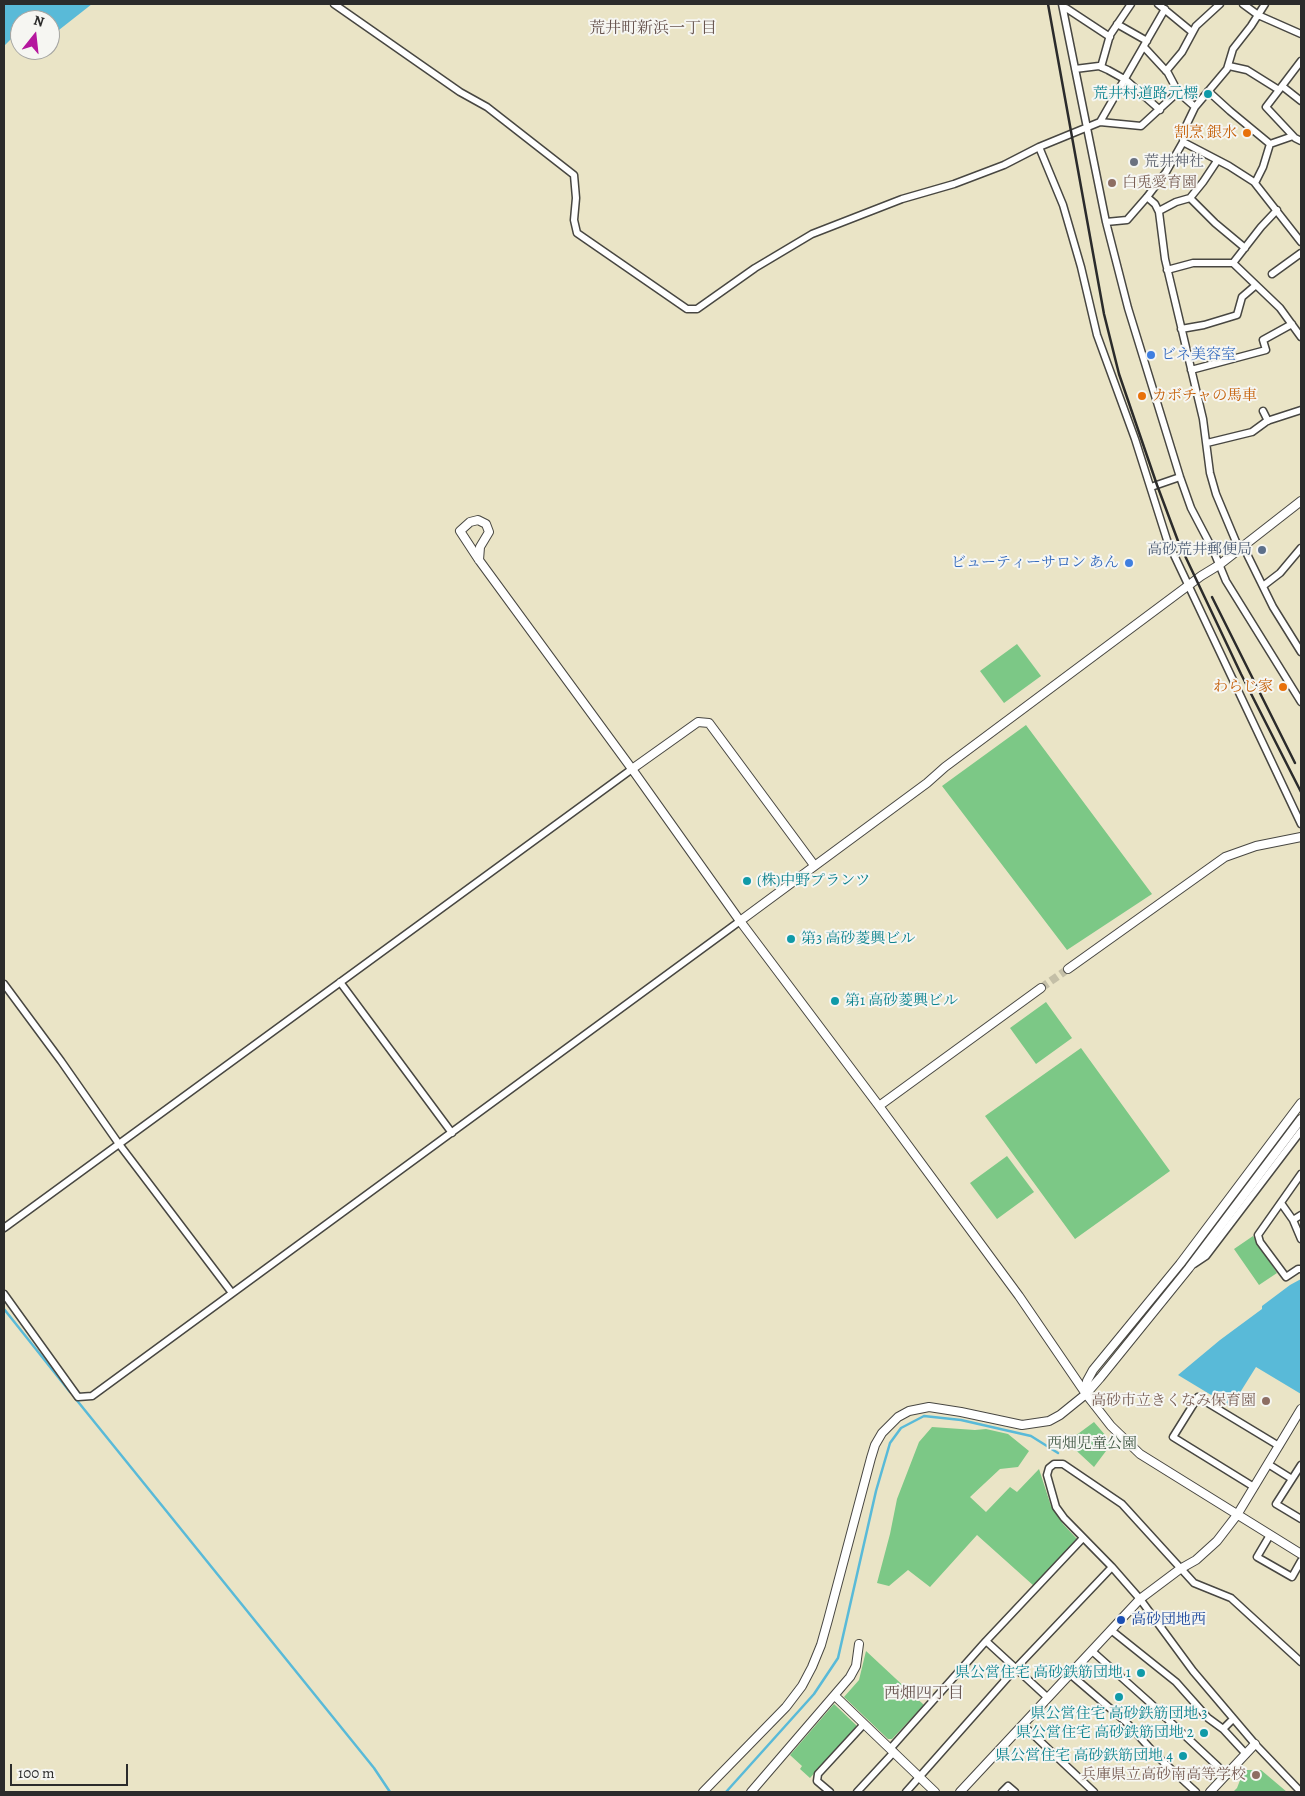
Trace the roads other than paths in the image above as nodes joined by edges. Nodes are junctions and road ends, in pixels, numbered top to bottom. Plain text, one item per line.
1 (334, 4) edge
2 (1131, 4) edge
3 (1158, 4) edge
4 (1220, 4) edge
5 (1243, 4) edge
6 (1265, 4) edge
7 (1063, 6) edge
8 (1166, 7) edge
9 (1258, 15) junction
10 (1117, 24) junction
11 (1192, 32) junction
12 (1301, 34) edge
13 (1110, 37) junction
14 (1146, 44) junction
15 (1301, 61) edge
16 (1228, 66) junction
17 (1101, 67) junction
18 (1075, 69) junction
19 (1166, 71) junction
20 (1124, 79) junction
21 (1280, 88) junction
22 (1208, 91) junction
23 (1178, 92) junction
24 (1301, 102) edge
25 (1195, 107) junction
26 (1160, 110) junction
27 (1100, 122) junction
28 (1086, 127) junction
29 (1293, 136) junction
30 (1301, 141) edge
31 (1183, 142) junction
32 (1270, 144) junction
33 (1039, 148) junction
34 (1216, 161) junction
35 (1256, 183) junction
36 (1148, 197) junction
37 (1190, 198) junction
38 (1278, 210) junction
39 (1159, 211) junction
40 (1106, 222) junction
41 (1301, 242) edge
42 (1245, 248) junction
43 (1301, 253) edge
44 (1233, 262) junction
45 (1167, 270) junction
46 (1272, 274) dead end
47 (1256, 285) junction
48 (1292, 324) junction
49 (1181, 329) junction
50 (1301, 337) edge
51 (1191, 370) junction
52 (1301, 410) edge
53 (1263, 411) dead end
54 (1268, 421) junction
55 (1207, 443) junction
56 (1180, 477) junction
57 (1151, 487) junction
58 (1301, 502) edge
59 (1241, 547) junction
60 (1301, 548) edge
61 (479, 560) junction
62 (1219, 565) junction
63 (1263, 586) junction
64 (1188, 587) junction
65 (1301, 652) edge
66 (1301, 702) edge
67 (632, 769) junction
68 (1301, 824) edge
69 (1301, 837) edge
70 (814, 865) junction
71 (740, 921) junction
72 (1068, 969) tunnel mouth
73 (340, 982) junction
74 (4, 984) edge
75 (1041, 988) tunnel mouth
76 (1300, 1105) edge
77 (879, 1106) junction
78 (1301, 1118) edge
79 (1301, 1131) edge
80 (452, 1133) junction
81 (120, 1144) junction
82 (1301, 1174) edge
83 (1280, 1203) junction
84 (1301, 1215) edge
85 (1293, 1220) junction
86 (4, 1228) edge
87 (1301, 1239) edge
88 (1189, 1268) junction
89 (1301, 1269) edge
90 (232, 1293) junction
91 (4, 1294) edge
92 (1086, 1394) junction
93 (1301, 1409) edge
94 (1298, 1421) edge
95 (1279, 1446) junction
96 (1268, 1464) junction
97 (1300, 1469) edge
98 (1292, 1479) junction
99 (1254, 1487) junction
100 (1237, 1515) junction
101 (1301, 1519) edge
102 (1270, 1535) junction
103 (1083, 1538) junction
104 (1301, 1554) edge
105 (1301, 1561) edge
106 (1112, 1567) junction
107 (1180, 1569) junction
108 (1140, 1600) junction
109 (1111, 1630) junction
110 (986, 1641) junction
111 (859, 1644) dead end
112 (1092, 1651) junction
113 (1301, 1662) edge
114 (1016, 1668) junction
115 (1070, 1674) junction
116 (835, 1696) junction
117 (1048, 1698) junction
118 (1233, 1719) junction
119 (864, 1724) junction
120 (1023, 1725) junction
121 (1222, 1730) junction
122 (1255, 1744) junction
123 (892, 1751) junction
124 (1246, 1754) junction
125 (1227, 1775) junction
126 (920, 1778) junction
127 (703, 1792) edge
128 (751, 1792) edge
129 (830, 1792) edge
130 (857, 1792) edge
131 (906, 1792) edge
132 (935, 1792) edge
133 (960, 1792) edge
134 (1002, 1792) edge
135 (1015, 1792) edge
136 (1094, 1792) edge
137 (1196, 1792) edge
138 (1210, 1792) edge
139 (1301, 1792) edge

1 - 33 street
2 - 10 street
3 - 8 street
4 - 11 street
5 - 9 street
6 - 9 street
7 - 13 street
7 - 18 street
8 - 11 street
8 - 14 street
9 - 12 street
9 - 16 street
10 - 13 street
10 - 14 street
11 - 19 street
13 - 17 street
14 - 19 street
14 - 20 street
15 - 21 street
16 - 21 street
16 - 22 street
17 - 18 street
17 - 20 street
18 - 28 street
19 - 23 street
20 - 26 street
20 - 27 street
21 - 24 street
21 - 29 street
22 - 25 street
22 - 32 street
23 - 25 street
23 - 26 street
25 - 31 street
26 - 27 street
27 - 28 street
28 - 33 street
28 - 40 street
29 - 30 street
29 - 32 street
31 - 34 street
31 - 36 street
32 - 35 street
33 - 57 street
34 - 35 street
34 - 37 street
35 - 38 street
36 - 39 street
36 - 40 street
37 - 39 street
37 - 42 street
38 - 41 street
38 - 42 street
39 - 45 street
40 - 56 street
42 - 44 street
43 - 46 street
44 - 45 street
44 - 47 street
45 - 49 street
47 - 48 street
47 - 49 street
48 - 50 street
48 - 51 street
49 - 51 street
51 - 55 street
52 - 54 street
53 - 54 street
54 - 55 street
55 - 59 street
56 - 57 street
56 - 62 street
57 - 64 street
58 - 59 street
59 - 62 street
59 - 63 street
60 - 63 street
61 - 61 street
61 - 67 street
62 - 64 street
62 - 66 street
63 - 65 street
64 - 68 street
64 - 70 street
67 - 70 street
67 - 71 street
67 - 73 street
69 - 72 street
70 - 71 street
71 - 77 street
71 - 80 street
73 - 80 street
73 - 81 street
74 - 81 street
75 - 77 street
76 - 92 street
77 - 92 street
78 - 88 street
79 - 88 street
80 - 90 street
81 - 86 street
81 - 90 street
82 - 83 street
83 - 85 street
83 - 89 street
84 - 85 street
85 - 87 street
88 - 92 street
90 - 91 street
92 - 100 street
92 - 127 street
93 - 94 street
94 - 95 street
95 - 96 street
95 - 99 street
96 - 98 street
96 - 99 street
97 - 98 street
98 - 101 street
99 - 100 street
100 - 102 street
100 - 107 street
102 - 104 street
102 - 105 street
103 - 106 street
103 - 107 street
103 - 110 street
106 - 108 street
106 - 114 street
107 - 108 street
107 - 113 street
108 - 109 street
108 - 118 street
109 - 112 street
109 - 121 street
110 - 114 street
110 - 123 street
111 - 116 street
112 - 115 street
112 - 125 street
114 - 117 street
114 - 126 street
115 - 117 street
115 - 137 street
116 - 119 street
116 - 128 street
117 - 120 street
118 - 121 street
118 - 122 street
119 - 123 street
119 - 129 street
120 - 133 street
120 - 136 street
121 - 124 street
122 - 124 street
122 - 139 street
123 - 126 street
123 - 130 street
124 - 125 street
125 - 138 street
126 - 131 street
126 - 132 street
134 - 135 street

